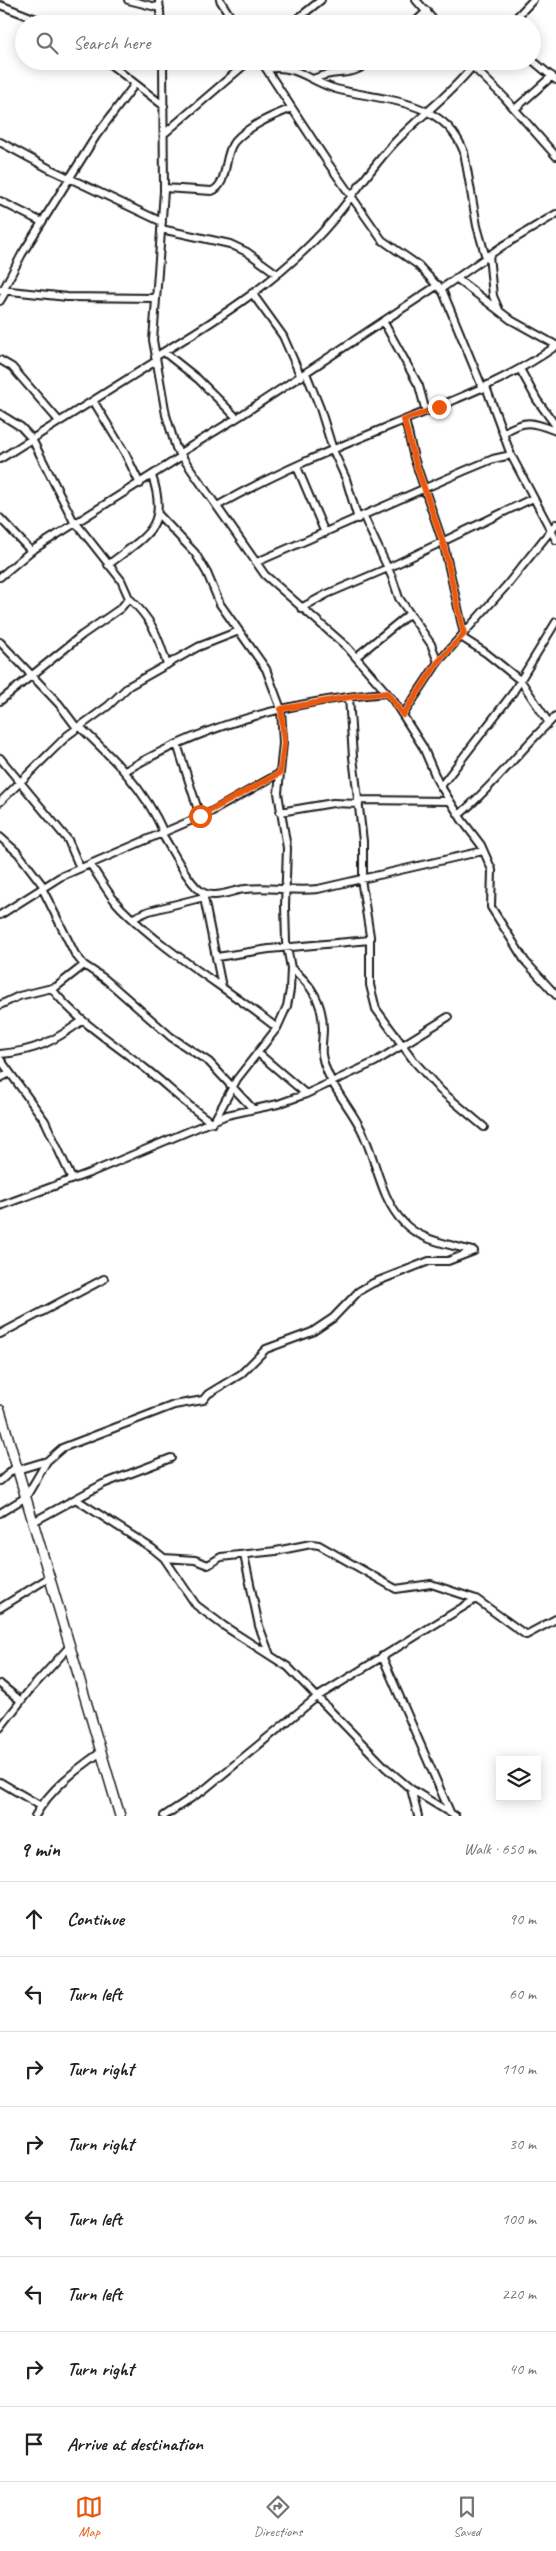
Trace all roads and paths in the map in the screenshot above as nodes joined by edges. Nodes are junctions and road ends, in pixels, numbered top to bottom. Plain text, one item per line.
1 (128, 0) edge
2 (159, 0) edge
3 (220, 0) edge
4 (321, 0) edge
5 (416, 0) edge
6 (533, 0) edge
7 (0, 5) edge
8 (160, 8) junction
9 (426, 12) junction
10 (25, 15) edge
11 (160, 15) edge
12 (229, 15) edge
13 (303, 15) edge
14 (423, 15) edge
15 (429, 15) edge
16 (519, 15) edge
17 (541, 67) edge
18 (117, 70) edge
19 (163, 70) edge
20 (238, 70) edge
21 (267, 70) edge
22 (294, 70) edge
23 (358, 70) edge
24 (466, 70) edge
25 (476, 70) edge
26 (554, 78) edge
27 (313, 79) junction
28 (135, 84) junction
29 (164, 106) junction
30 (292, 108) junction
31 (515, 109) junction
32 (428, 112) junction
33 (165, 133) junction
34 (0, 142) edge
35 (556, 156) edge
36 (70, 179) junction
37 (164, 188) junction
38 (351, 197) junction
39 (0, 201) edge
40 (556, 214) edge
41 (42, 222) junction
42 (162, 225) junction
43 (487, 256) junction
44 (276, 274) junction
45 (456, 278) junction
46 (439, 287) junction
47 (3, 291) edge
48 (252, 292) junction
49 (155, 298) junction
50 (0, 302) edge
51 (499, 311) junction
52 (382, 321) junction
53 (556, 346) edge
54 (164, 352) junction
55 (156, 359) junction
56 (0, 360) edge
57 (520, 369) junction
58 (303, 375) junction
59 (484, 388) junction
60 (94, 402) junction
61 (426, 412) junction
62 (0, 414) edge
63 (237, 418) junction
64 (404, 420) junction
65 (59, 421) junction
66 (556, 426) edge
67 (556, 431) edge
68 (503, 433) junction
69 (32, 439) junction
70 (333, 450) junction
71 (181, 454) junction
72 (511, 455) junction
73 (0, 459) edge
74 (297, 467) junction
75 (152, 476) junction
76 (140, 484) junction
77 (424, 488) junction
78 (534, 498) junction
79 (217, 506) junction
80 (158, 514) junction
81 (0, 518) edge
82 (361, 518) junction
83 (76, 524) junction
84 (556, 524) edge
85 (550, 530) junction
86 (325, 533) junction
87 (556, 540) edge
88 (443, 542) junction
89 (31, 551) junction
90 (257, 562) junction
91 (108, 565) junction
92 (388, 568) junction
93 (0, 577) edge
94 (129, 598) junction
95 (301, 608) junction
96 (409, 614) junction
97 (556, 622) edge
98 (239, 631) junction
99 (462, 636) junction
100 (0, 642) edge
101 (356, 657) junction
102 (438, 662) junction
103 (168, 665) junction
104 (32, 676) junction
105 (521, 681) junction
106 (387, 693) junction
107 (349, 697) junction
108 (0, 701) edge
109 (281, 709) junction
110 (403, 715) junction
111 (556, 716) edge
112 (549, 723) junction
113 (78, 727) junction
114 (177, 744) junction
115 (0, 758) edge
116 (125, 771) junction
117 (280, 773) junction
118 (20, 784) junction
119 (441, 786) junction
120 (450, 801) junction
121 (0, 802) edge
122 (359, 802) junction
123 (280, 812) junction
124 (459, 815) junction
125 (200, 816) junction
126 (163, 833) junction
127 (0, 837) edge
128 (484, 851) junction
129 (90, 864) junction
130 (80, 868) junction
131 (362, 878) junction
132 (43, 887) junction
133 (285, 890) junction
134 (204, 895) junction
135 (0, 915) edge
136 (133, 918) junction
137 (370, 940) junction
138 (287, 948) junction
139 (217, 957) junction
140 (84, 965) junction
141 (291, 968) junction
142 (222, 987) junction
143 (52, 989) junction
144 (556, 995) edge
145 (0, 1004) edge
146 (448, 1016) dead end
147 (82, 1021) junction
148 (277, 1028) junction
149 (402, 1045) junction
150 (258, 1053) junction
151 (0, 1054) edge
152 (0, 1059) edge
153 (10, 1073) junction
154 (0, 1078) edge
155 (332, 1082) junction
156 (232, 1087) junction
157 (306, 1094) junction
158 (252, 1108) junction
159 (213, 1123) junction
160 (484, 1127) dead end
161 (72, 1179) junction
162 (0, 1206) edge
163 (104, 1279) dead end
164 (0, 1334) edge
165 (0, 1410) edge
166 (172, 1458) dead end
167 (47, 1461) junction
168 (17, 1469) junction
169 (0, 1481) edge
170 (26, 1497) junction
171 (76, 1500) junction
172 (0, 1513) edge
173 (33, 1522) junction
174 (244, 1555) junction
175 (164, 1558) junction
176 (50, 1577) junction
177 (476, 1598) junction
178 (0, 1608) edge
179 (556, 1620) edge
180 (70, 1646) junction
181 (270, 1655) junction
182 (382, 1656) junction
183 (0, 1684) edge
184 (317, 1697) junction
185 (21, 1701) junction
186 (0, 1728) edge
187 (101, 1752) junction
188 (1, 1784) edge
189 (411, 1789) junction
190 (41, 1806) junction
191 (452, 1814) edge
192 (35, 1816) edge
193 (120, 1816) edge
194 (164, 1816) edge
195 (418, 1816) edge

1 - 8 street
2 - 8 street
3 - 12 street
4 - 13 street
5 - 9 street
6 - 16 street
7 - 10 street
8 - 11 street
9 - 14 street
9 - 15 street
17 - 26 street
18 - 28 street
19 - 29 street
20 - 33 street
21 - 30 street
22 - 27 street
23 - 27 street
24 - 32 street
25 - 31 street
26 - 31 street
27 - 32 street
28 - 29 street
28 - 36 street
29 - 33 street
30 - 37 street
30 - 38 street
31 - 35 street
32 - 38 street
32 - 43 street
33 - 37 street
34 - 36 street
36 - 41 street
36 - 42 street
37 - 42 street
38 - 44 street
38 - 46 street
39 - 41 street
40 - 43 street
41 - 47 street
42 - 44 street
42 - 49 street
43 - 45 street
43 - 51 street
44 - 48 street
45 - 46 street
45 - 51 street
46 - 52 street
46 - 59 street
47 - 49 street
47 - 50 street
48 - 54 street
48 - 58 street
49 - 55 street
51 - 53 street
52 - 58 street
52 - 61 street
53 - 57 street
54 - 55 street
54 - 63 street
55 - 60 street
55 - 71 street
56 - 65 street
57 - 59 street
57 - 66 street
58 - 63 street
58 - 70 street
59 - 61 street
59 - 68 street
60 - 65 street
60 - 76 street
61 - 64 street
62 - 69 street
63 - 71 street
64 - 70 street
64 - 77 street
65 - 69 street
67 - 68 street
68 - 72 street
69 - 73 street
69 - 83 street
70 - 74 street
70 - 82 street
71 - 75 street
71 - 79 street
72 - 77 street
72 - 78 street
74 - 79 street
74 - 86 street
75 - 76 street
75 - 80 street
76 - 83 street
77 - 82 street
77 - 88 street
78 - 85 street
78 - 88 street
79 - 90 street
80 - 91 street
80 - 98 street
81 - 89 street
82 - 86 street
82 - 92 street
83 - 89 street
83 - 91 street
84 - 85 street
85 - 87 street
85 - 99 street
86 - 90 street
88 - 92 street
88 - 99 street
89 - 93 street
90 - 95 street
91 - 94 street
92 - 95 street
92 - 96 street
94 - 103 street
94 - 104 street
95 - 101 street
96 - 101 street
96 - 102 street
97 - 105 street
98 - 103 street
98 - 109 street
99 - 102 street
99 - 105 street
100 - 104 street
101 - 106 street
102 - 110 street
103 - 113 street
104 - 108 street
104 - 113 street
105 - 112 street
105 - 119 street
106 - 107 street
106 - 110 street
107 - 109 street
107 - 122 street
109 - 114 street
109 - 117 street
110 - 119 street
111 - 112 street
112 - 124 street
113 - 116 street
113 - 118 street
114 - 116 street
114 - 125 street
115 - 118 street
116 - 126 street
117 - 123 street
117 - 125 street
118 - 121 street
118 - 130 street
119 - 120 street
120 - 122 street
120 - 124 street
122 - 123 street
122 - 131 street
123 - 133 street
124 - 128 street
125 - 126 street
126 - 129 street
126 - 134 street
127 - 132 street
128 - 131 street
128 - 144 street
129 - 130 street
129 - 136 street
130 - 132 street
131 - 133 street
131 - 137 street
132 - 135 street
132 - 140 street
133 - 134 street
133 - 138 street
134 - 136 street
134 - 139 street
136 - 142 street
137 - 138 street
137 - 149 street
138 - 139 street
138 - 141 street
139 - 142 street
140 - 143 street
140 - 156 street
141 - 148 street
141 - 155 street
142 - 148 street
143 - 145 street
143 - 147 street
146 - 149 street
147 - 151 street
147 - 159 street
148 - 150 street
149 - 155 street
149 - 160 street
150 - 156 street
150 - 157 street
152 - 153 street
153 - 154 street
153 - 161 street
155 - 157 street
155 - 167 street
156 - 158 street
156 - 159 street
157 - 158 street
158 - 159 street
159 - 161 street
161 - 162 street
163 - 164 street
165 - 168 street
166 - 171 street
167 - 168 street
167 - 170 street
168 - 169 street
168 - 170 street
170 - 172 street
170 - 173 street
171 - 173 street
171 - 175 street
173 - 176 street
174 - 175 street
174 - 177 street
174 - 181 street
175 - 181 street
176 - 178 street
176 - 180 street
177 - 179 street
177 - 182 street
180 - 185 street
180 - 187 street
181 - 184 street
182 - 184 street
182 - 191 street
183 - 185 street
184 - 189 street
184 - 194 street
185 - 186 street
187 - 190 street
187 - 193 street
188 - 190 street
189 - 191 street
189 - 195 street
190 - 192 street

